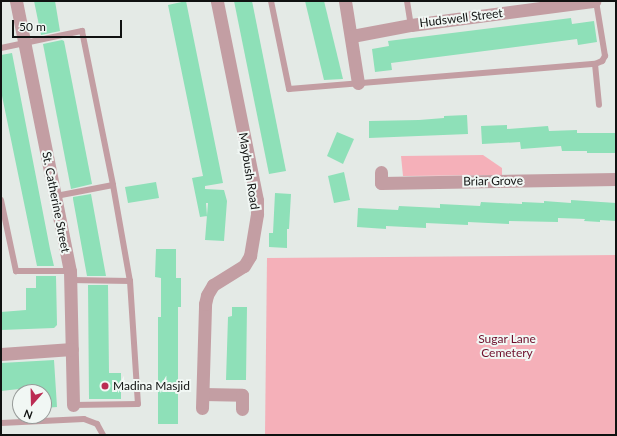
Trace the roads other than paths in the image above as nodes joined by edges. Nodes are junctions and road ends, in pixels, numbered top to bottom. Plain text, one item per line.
1 (16, 1) edge
2 (217, 1) edge
3 (271, 1) edge
4 (345, 1) edge
5 (406, 1) edge
6 (595, 1) edge
7 (411, 25) junction
8 (352, 36) junction
9 (24, 44) junction
10 (1, 48) edge
11 (595, 64) junction
12 (358, 83) junction
13 (599, 106) dead end
14 (381, 172) dead end
15 (616, 179) edge
16 (113, 185) junction
17 (56, 196) junction
18 (1, 200) edge
19 (70, 275) junction
20 (130, 281) junction
21 (72, 349) junction
22 (1, 354) edge
23 (203, 394) junction
24 (73, 405) joint
25 (202, 408) dead end
26 (242, 409) dead end
27 (1, 423) edge
28 (103, 435) edge

1 - 9 street, St. Catherine Street
2 - 23 street, Maybush Road
3 - 12 lane
4 - 8 street
5 - 7 lane
6 - 7 street, Hudswell Street
6 - 11 lane
7 - 8 street, Hudswell Street
8 - 12 street
9 - 10 lane
9 - 16 lane
9 - 17 street, St. Catherine Street
11 - 12 lane
11 - 13 lane
14 - 15 street, Briar Grove
16 - 17 lane
16 - 20 lane
17 - 19 street, St. Catherine Street
18 - 19 lane
19 - 20 lane
19 - 21 street, St. Catherine Street
20 - 24 lane
21 - 22 street
21 - 24 street, St. Catherine Street
23 - 25 street, Maybush Road
23 - 26 street
27 - 28 lane

